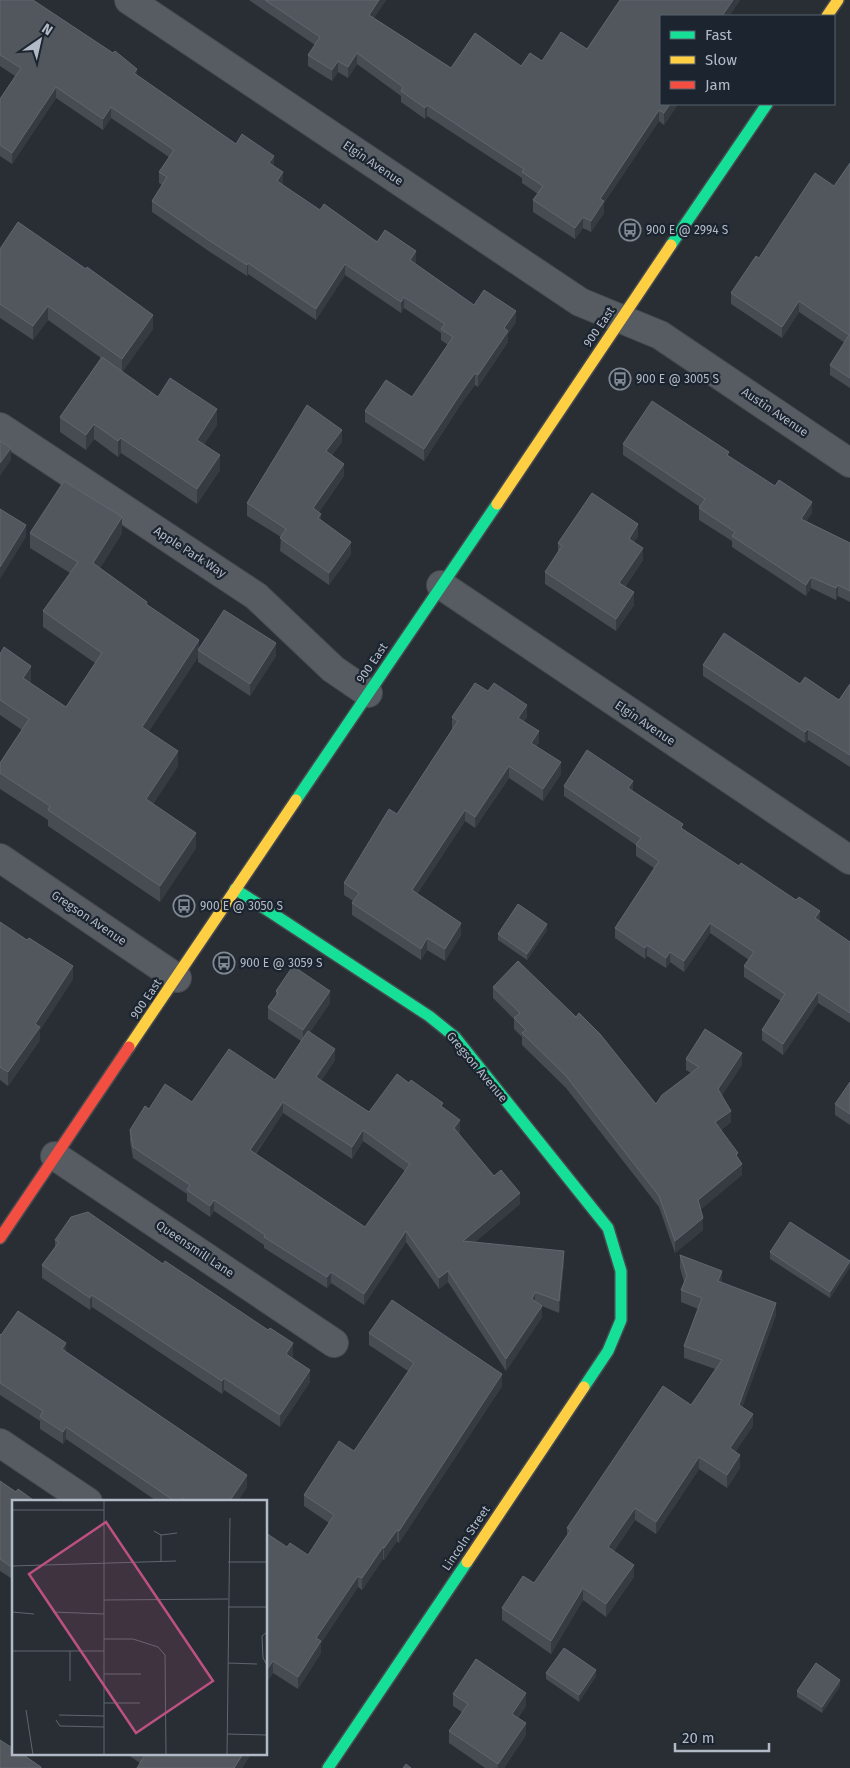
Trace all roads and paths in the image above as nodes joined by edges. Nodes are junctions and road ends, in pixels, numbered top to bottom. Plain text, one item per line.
1 (129, 0) edge
2 (838, 0) edge
3 (828, 15) edge
4 (766, 105) edge
5 (621, 319) junction
6 (0, 427) edge
7 (850, 463) edge
8 (441, 586) junction
9 (368, 693) junction
10 (0, 858) edge
11 (850, 860) edge
12 (235, 889) junction
13 (177, 978) junction
14 (55, 1156) junction
15 (0, 1238) edge
16 (621, 1320) joint
17 (334, 1343) dead end
18 (0, 1443) edge
19 (85, 1500) edge
20 (328, 1768) edge

1 - 5 street, Elgin Avenue
2 - 3 street
4 - 5 street, 900 East
5 - 7 street, Austin Avenue
5 - 8 street, 900 East
6 - 9 street, Apple Park Way
8 - 9 street, 900 East
8 - 11 street, Elgin Avenue
9 - 12 street, 900 East
10 - 13 street, Gregson Avenue
12 - 13 street, 900 East
12 - 16 street, Gregson Avenue
13 - 14 street, 900 East
14 - 15 street, 900 East
14 - 17 street, Queensmill Lane
16 - 20 street, Lincoln Street
18 - 19 street

